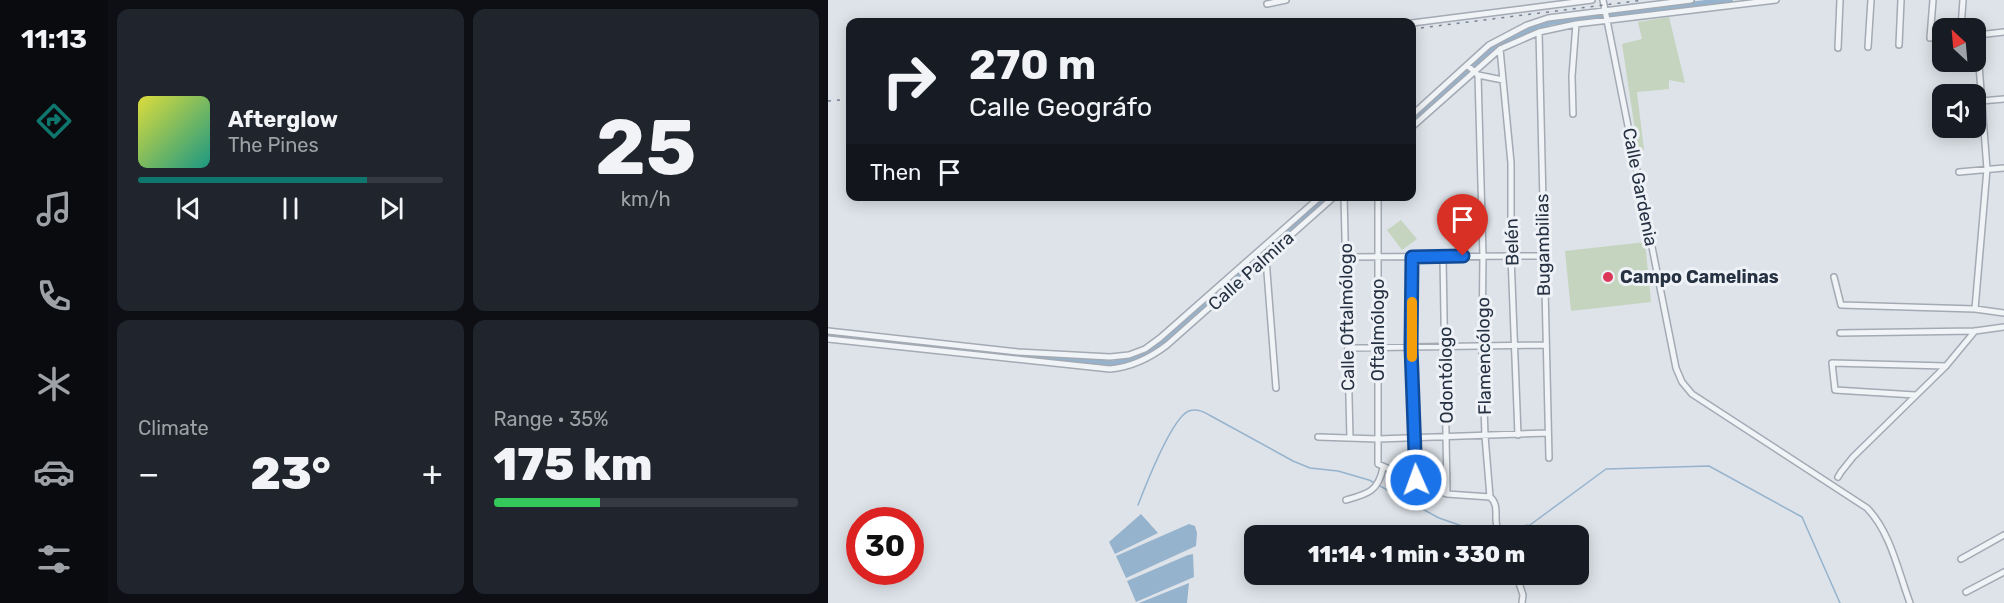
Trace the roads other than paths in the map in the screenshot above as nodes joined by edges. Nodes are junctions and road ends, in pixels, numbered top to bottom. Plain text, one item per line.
1 (1286, 0) edge
2 (1592, 0) edge
3 (1603, 0) edge
4 (1691, 0) edge
5 (1776, 0) edge
6 (1840, 0) edge
7 (1871, 0) edge
8 (1901, 0) edge
9 (1933, 0) edge
10 (1963, 0) edge
11 (1576, 1) edge
12 (1733, 3) edge
13 (1267, 4) dead end
14 (1606, 10) junction
15 (1962, 18) edge
16 (1607, 20) junction
17 (1416, 21) edge
18 (1576, 24) junction
19 (1539, 32) junction
20 (2004, 32) edge
21 (1930, 38) dead end
22 (1899, 45) dead end
23 (1868, 47) dead end
24 (1839, 48) dead end
25 (1500, 49) junction
26 (1472, 69) junction
27 (1503, 80) junction
28 (1980, 84) edge
29 (2004, 99) edge
30 (1986, 101) edge
31 (1416, 112) edge
32 (1573, 114) dead end
33 (1416, 123) edge
34 (1984, 138) edge
35 (2004, 168) edge
36 (1987, 169) junction
37 (1959, 172) dead end
38 (1315, 201) edge
39 (1330, 201) edge
40 (1344, 201) edge
41 (1378, 201) edge
42 (1443, 256) junction
43 (1483, 256) junction
44 (1511, 256) junction
45 (1543, 256) junction
46 (1345, 257) junction
47 (1377, 257) junction
48 (1412, 257) junction
49 (1266, 259) junction
50 (1834, 277) dead end
51 (1975, 309) junction
52 (2004, 313) edge
53 (2004, 327) edge
54 (828, 331) edge
55 (1975, 331) junction
56 (1840, 333) dead end
57 (828, 339) edge
58 (1546, 345) junction
59 (1482, 346) junction
60 (1515, 346) junction
61 (1411, 347) junction
62 (1445, 347) junction
63 (1348, 348) junction
64 (1378, 348) junction
65 (1946, 366) junction
66 (1276, 388) dead end
67 (1915, 395) junction
68 (1548, 433) junction
69 (1518, 435) junction
70 (1485, 436) junction
71 (1318, 437) dead end
72 (1447, 437) junction
73 (1350, 438) junction
74 (1414, 438) junction
75 (1378, 439) junction
76 (1549, 459) dead end
77 (1381, 466) junction
78 (1447, 474) junction
79 (1416, 477) junction
80 (1838, 477) dead end
81 (1448, 494) junction
82 (1490, 497) junction
83 (1346, 500) dead end
84 (1496, 525) edge
85 (2004, 535) edge
86 (1961, 559) dead end
87 (2004, 572) edge
88 (1519, 585) edge
89 (1966, 592) dead end
90 (1522, 603) edge
91 (1910, 603) edge

1 - 13 street
2 - 11 street
3 - 14 street, Calle Gardenia
4 - 14 street
5 - 12 street
6 - 24 street
7 - 23 street
8 - 22 street
9 - 21 street
10 - 15 street
11 - 17 street
12 - 16 street
14 - 16 street, Calle Gardenia
14 - 26 street
16 - 18 street
16 - 91 street, Calle Gardenia
18 - 19 street
18 - 32 street
19 - 25 street
19 - 45 street, Bugambilias
20 - 28 street
25 - 26 street
25 - 27 street, Belén
26 - 27 street
26 - 31 street
26 - 33 street
26 - 43 street, Flamencólogo
27 - 44 street, Belén
29 - 30 street
34 - 36 street
35 - 36 street
36 - 37 street
36 - 51 street
38 - 54 street
39 - 49 street, Calle Palmira
40 - 46 street, Calle Oftalmólogo
41 - 47 street, Oftalmólogo
42 - 43 street
42 - 48 street
42 - 62 street, Odontólogo
43 - 44 street
43 - 59 street, Flamencólogo
44 - 45 street
44 - 60 street, Belén
45 - 58 street, Bugambilias
46 - 47 street
46 - 63 street, Calle Oftalmólogo
47 - 48 street
47 - 64 street, Oftalmólogo
48 - 61 street
49 - 57 street, Calle Palmira
49 - 66 street
50 - 51 street
51 - 52 street
53 - 55 street
55 - 56 street
55 - 65 street
58 - 60 street
58 - 68 street, Bugambilias
59 - 60 street
59 - 62 street
59 - 70 street, Flamencólogo
60 - 69 street, Belén
61 - 62 street
61 - 64 street
61 - 74 street
62 - 72 street, Odontólogo
63 - 64 street
63 - 73 street, Calle Oftalmólogo
64 - 75 street, Oftalmólogo
65 - 67 street
65 - 67 street
67 - 80 street
68 - 69 street
68 - 76 street, Bugambilias
69 - 70 street
70 - 72 street
70 - 82 street, Flamencólogo
71 - 73 street
72 - 74 street
72 - 78 street, Odontólogo
73 - 75 street
74 - 75 street
74 - 79 street
75 - 77 street, Oftalmólogo
77 - 79 street
77 - 83 street, Oftalmólogo
78 - 79 street
78 - 81 street, Odontólogo
79 - 81 street
81 - 82 street
82 - 84 street, Flamencólogo
85 - 86 street
87 - 89 street
88 - 90 street

